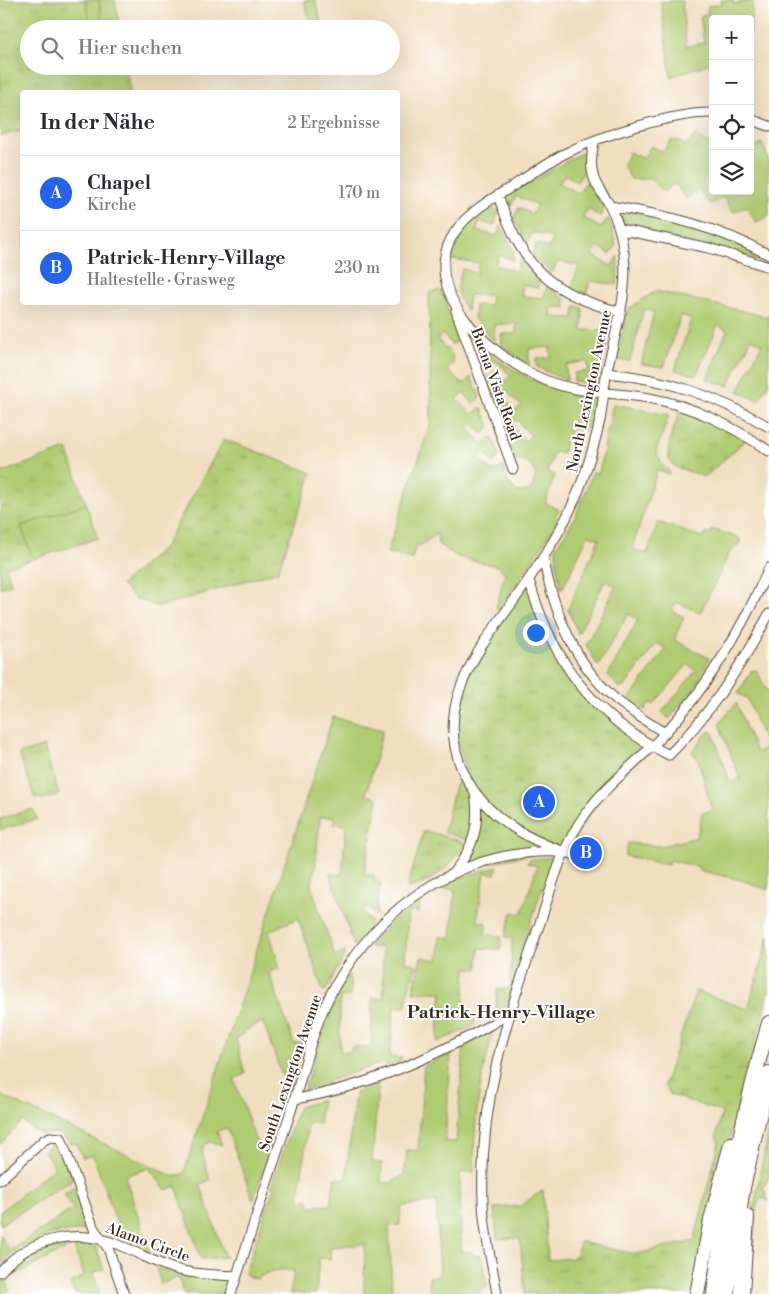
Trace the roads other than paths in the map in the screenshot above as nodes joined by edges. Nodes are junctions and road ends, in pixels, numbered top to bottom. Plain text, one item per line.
1 (709, 113) edge
2 (754, 120) edge
3 (769, 126) edge
4 (594, 142) junction
5 (498, 195) junction
6 (610, 206) junction
7 (619, 229) junction
8 (769, 255) edge
9 (769, 267) edge
10 (455, 308) junction
11 (620, 312) junction
12 (606, 373) junction
13 (604, 392) junction
14 (769, 427) edge
15 (769, 451) edge
16 (513, 469) dead end
17 (543, 557) junction
18 (769, 568) edge
19 (529, 580) junction
20 (769, 614) edge
21 (665, 733) junction
22 (652, 747) junction
23 (475, 792) junction
24 (564, 852) junction
25 (582, 856) dead end
26 (451, 875) junction
27 (508, 1014) junction
28 (769, 1023) edge
29 (769, 1073) edge
30 (295, 1099) junction
31 (748, 1102) junction
32 (757, 1122) junction
33 (0, 1180) edge
34 (101, 1239) junction
35 (0, 1272) edge
36 (237, 1276) junction
37 (495, 1293) edge
38 (124, 1294) edge
39 (231, 1294) edge
40 (697, 1294) edge
41 (714, 1294) edge
42 (727, 1294) edge
43 (742, 1294) edge

1 - 4 street, Buena Vista Road
2 - 3 street
4 - 5 street, Buena Vista Road
4 - 6 street, North Lexington Avenue
5 - 10 street, Buena Vista Road
5 - 11 street
6 - 7 street, North Lexington Avenue
6 - 8 street
7 - 9 street
7 - 11 street, North Lexington Avenue
10 - 13 street
10 - 16 street, Buena Vista Road
11 - 12 street, North Lexington Avenue
12 - 13 street, North Lexington Avenue
12 - 14 street
13 - 15 street
13 - 17 street, North Lexington Avenue
17 - 19 street, North Lexington Avenue
17 - 21 street
18 - 21 street
19 - 22 street
19 - 23 street, North Lexington Avenue
20 - 22 street
21 - 22 street
22 - 24 street
23 - 24 street, North Lexington Avenue
23 - 26 street, North Lexington Avenue
24 - 25 street
24 - 26 street, South Lexington Avenue
24 - 27 street
26 - 30 street, South Lexington Avenue
27 - 30 street
27 - 37 street
28 - 31 highway
29 - 32 highway
30 - 36 street, South Lexington Avenue
31 - 40 highway
31 - 41 highway
32 - 42 highway
32 - 43 highway
33 - 34 street
34 - 35 street, Alamo Circle
34 - 36 street, Alamo Circle
34 - 38 street
36 - 39 street, South Lexington Avenue

